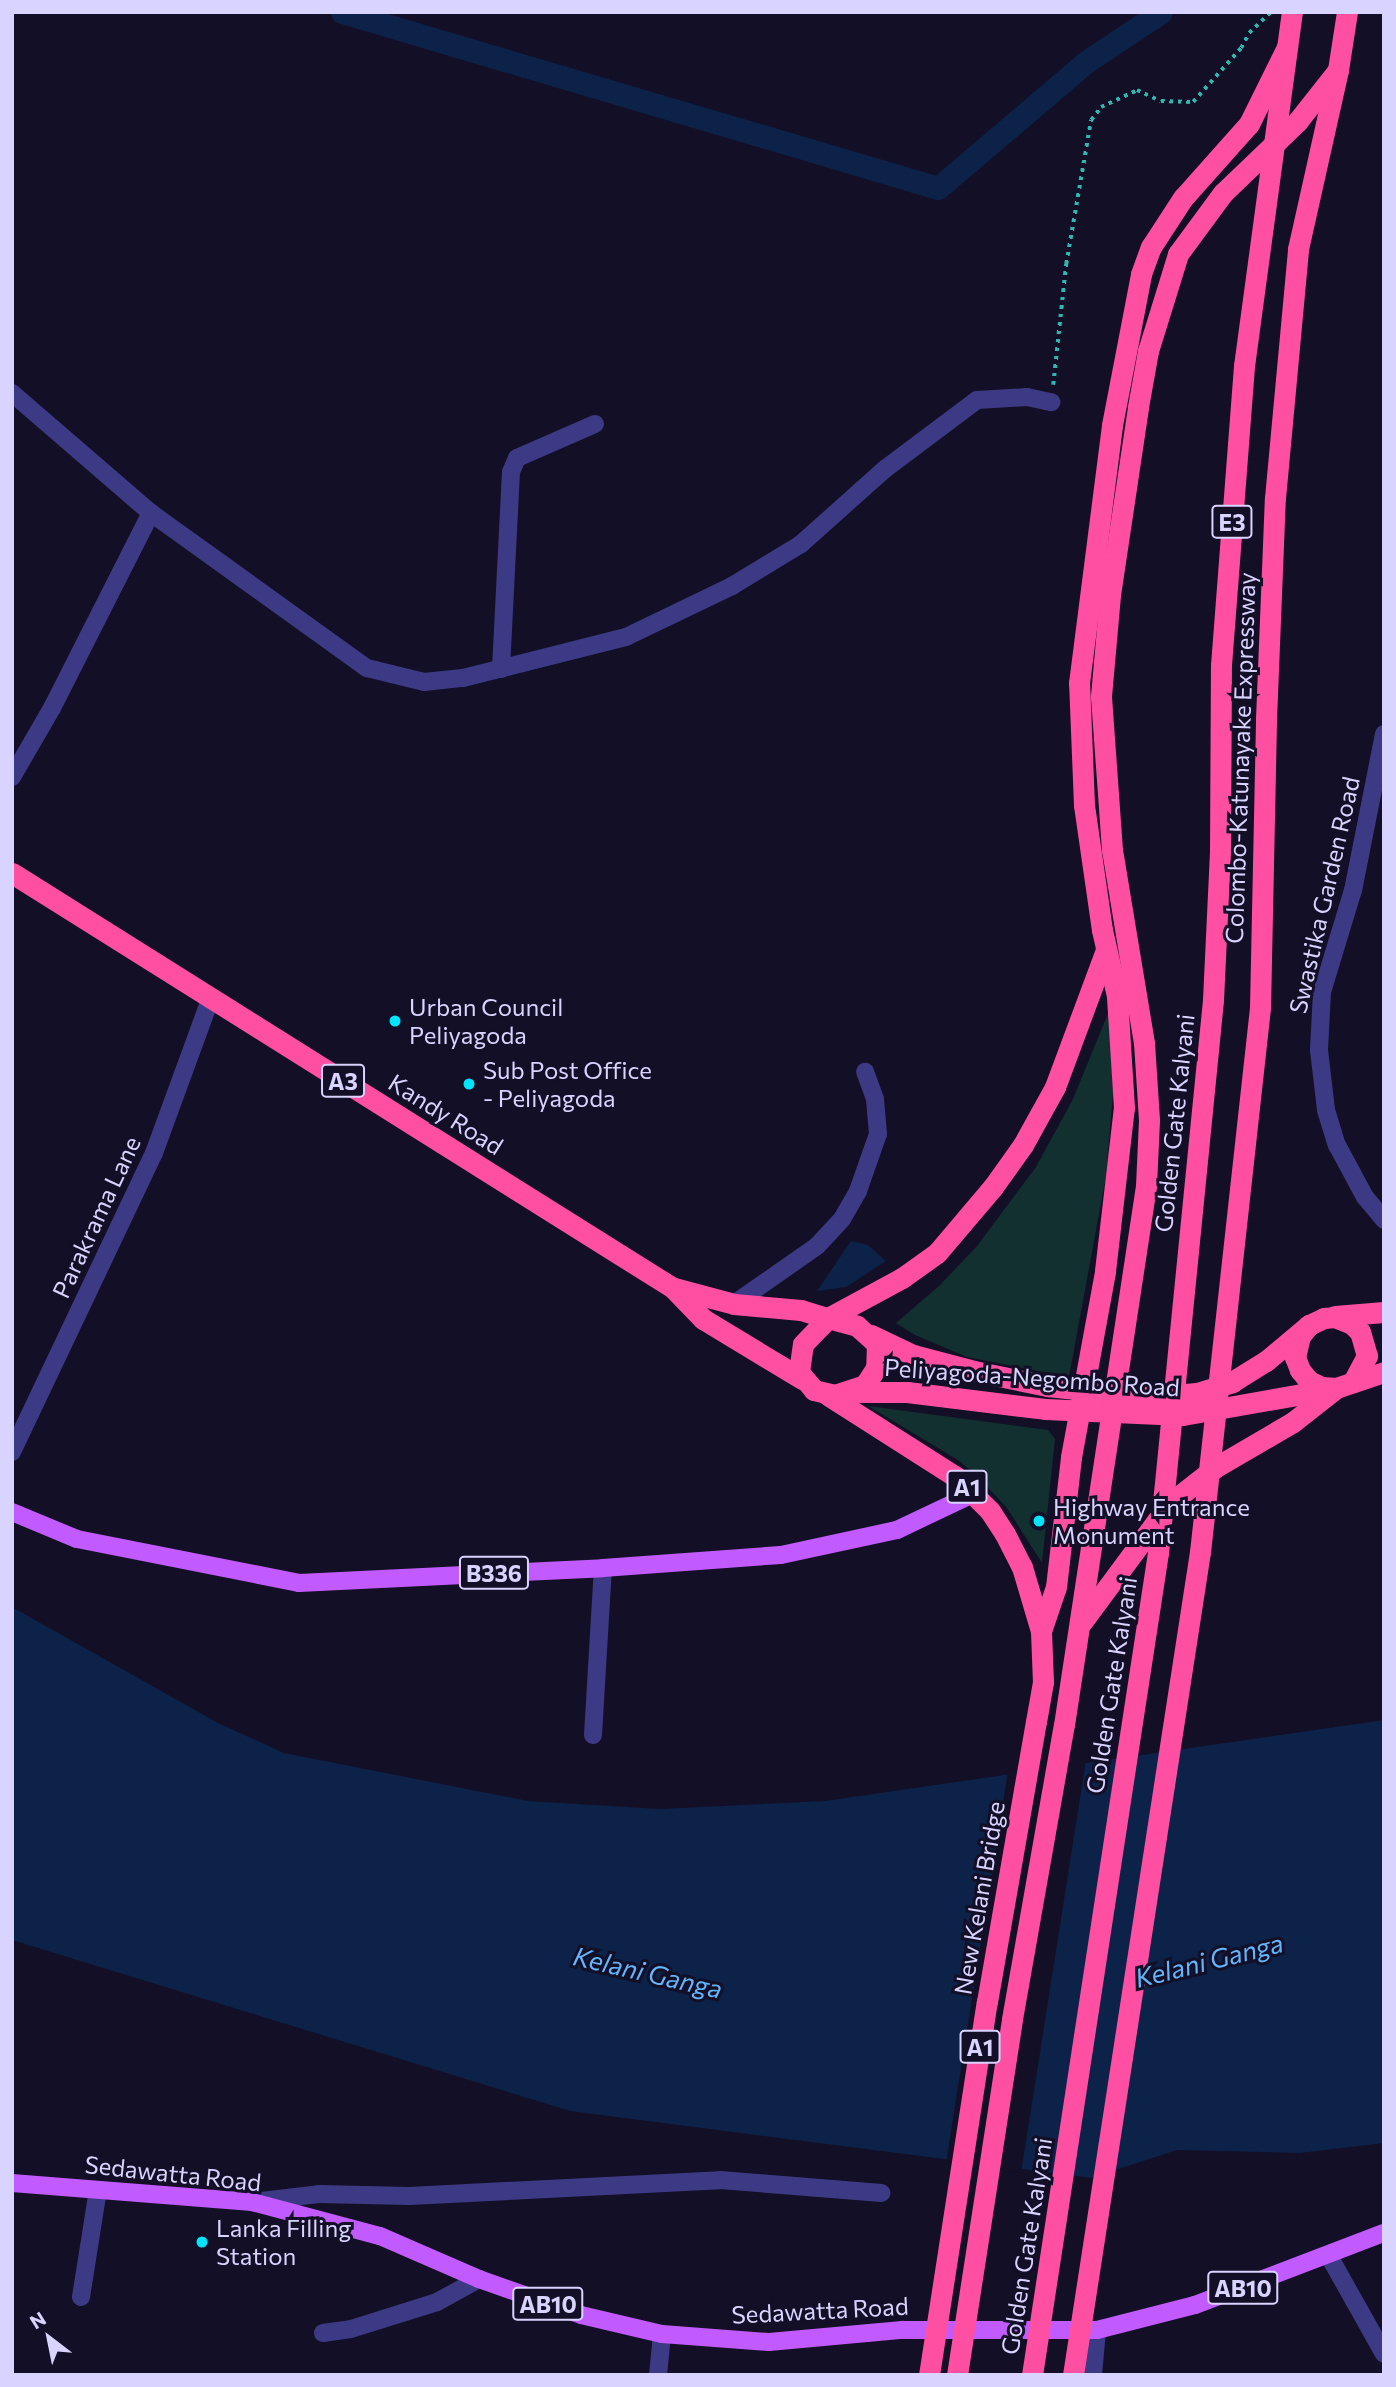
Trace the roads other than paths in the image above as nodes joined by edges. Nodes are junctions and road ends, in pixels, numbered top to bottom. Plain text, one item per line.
1 (1292, 12) edge
2 (1348, 12) edge
3 (1287, 47) junction
4 (1338, 70) junction
5 (1274, 145) junction
6 (12, 393) edge
7 (1051, 402) road end
8 (595, 424) dead end
9 (151, 513) junction
10 (501, 670) junction
11 (1384, 734) edge
12 (12, 777) edge
13 (12, 873) edge
14 (1107, 948) junction
15 (211, 997) junction
16 (1213, 1000) joint
17 (865, 1072) dead end
18 (1384, 1220) edge
19 (673, 1288) junction
20 (734, 1304) junction
21 (1384, 1312) edge
22 (1329, 1317) junction
23 (828, 1318) junction
24 (1309, 1325) junction
25 (870, 1335) junction
26 (1384, 1372) edge
27 (802, 1379) junction
28 (1345, 1385) junction
29 (838, 1394) junction
30 (12, 1452) edge
31 (975, 1493) junction
32 (12, 1511) edge
33 (603, 1568) junction
34 (1081, 1624) junction
35 (1041, 1631) junction
36 (593, 1735) dead end
37 (12, 2183) edge
38 (98, 2190) junction
39 (881, 2193) dead end
40 (252, 2202) junction
41 (1384, 2233) edge
42 (1329, 2256) junction
43 (479, 2279) junction
44 (81, 2297) dead end
45 (1097, 2330) junction
46 (323, 2333) dead end
47 (662, 2334) junction
48 (1384, 2354) edge
49 (658, 2375) edge
50 (929, 2375) edge
51 (957, 2375) edge
52 (1032, 2375) edge
53 (1073, 2375) edge
54 (1093, 2375) edge

1 - 3 highway, Colombo-Katunayake Expressway / E3
2 - 4 highway, Colombo-Katunayake Expressway / E3
3 - 5 highway, Colombo-Katunayake Expressway / E3
3 - 14 highway
4 - 5 highway
4 - 53 highway, Colombo-Katunayake Expressway / E3, bridge
5 - 16 highway, Colombo-Katunayake Expressway / E3
5 - 34 highway
6 - 9 street
7 - 10 street
8 - 10 street
9 - 10 street
9 - 12 street
11 - 18 street, Swastika Garden Road
13 - 15 highway, Kandy Road / A3
14 - 23 highway
14 - 35 highway
15 - 19 highway, Kandy Road / A3
15 - 30 street, Parakrama Lane
16 - 52 highway, Golden Gate Kalyani, bridge
17 - 20 street
19 - 20 highway, Kandy Road / A3
19 - 27 highway, Kandy Road / A3
20 - 23 highway, Kandy Road / A3
21 - 22 highway
22 - 24 highway
22 - 28 highway
23 - 25 highway
23 - 27 highway
24 - 25 highway
24 - 28 highway
25 - 29 highway
26 - 28 highway, A1
27 - 29 highway
28 - 29 highway, Peliyagoda-Negombo Road
28 - 34 highway, A1
29 - 31 highway, A1
31 - 33 main road, B336
31 - 35 highway, A1
32 - 33 main road, B336
33 - 36 street
34 - 51 highway, A1, bridge
35 - 50 highway, New Kelani Bridge / A1, bridge
37 - 38 main road, Sedawatta Road / AB10
38 - 40 main road, Sedawatta Road / AB10
38 - 44 street
39 - 40 street
40 - 43 main road, Sedawatta Road / AB10
41 - 42 main road, Sedawatta Road / AB10
42 - 45 main road, Sedawatta Road / AB10
42 - 48 street
43 - 46 street
43 - 47 main road, Sedawatta Road / AB10
45 - 47 main road, Sedawatta Road / AB10
45 - 54 street
47 - 49 street

